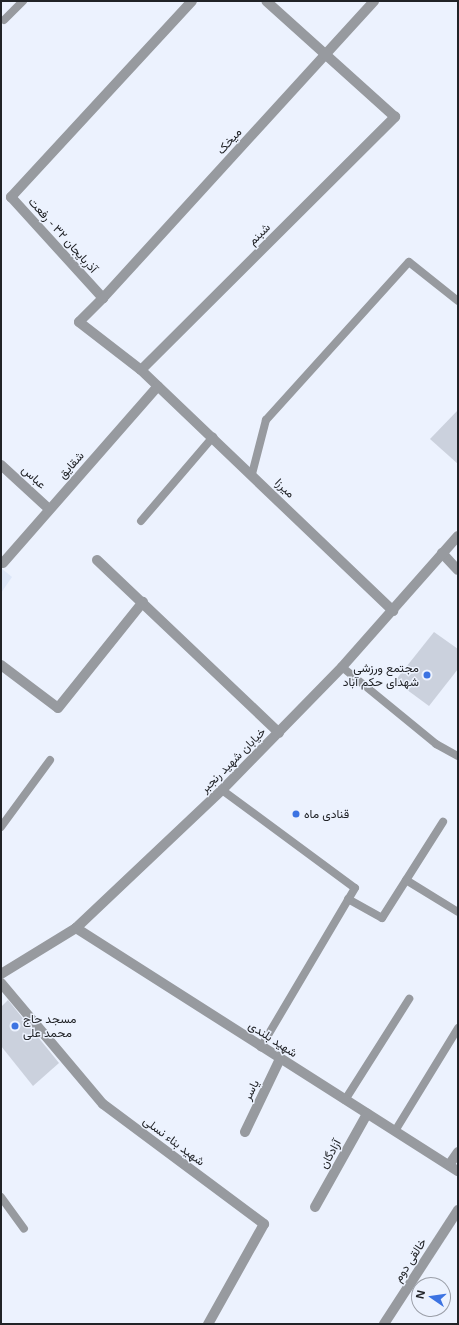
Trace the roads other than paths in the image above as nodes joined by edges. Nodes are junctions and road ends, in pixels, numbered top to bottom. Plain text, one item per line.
1 (23, 1) edge
2 (192, 1) edge
3 (266, 1) edge
4 (374, 1) edge
5 (4, 20) dead end
6 (325, 54) junction
7 (103, 298) junction
8 (458, 301) edge
9 (141, 370) junction
10 (158, 386) junction
11 (213, 437) junction
12 (1, 465) edge
13 (252, 474) junction
14 (49, 509) junction
15 (141, 521) dead end
16 (458, 536) edge
17 (442, 553) junction
18 (97, 560) dead end
19 (3, 562) dead end
20 (458, 570) edge
21 (143, 602) junction
22 (393, 611) junction
23 (1, 665) edge
24 (342, 667) junction
25 (279, 733) junction
26 (458, 756) edge
27 (50, 760) dead end
28 (222, 790) junction
29 (442, 822) dead end
30 (1, 827) edge
31 (406, 880) junction
32 (348, 899) junction
33 (458, 912) edge
34 (76, 928) junction
35 (1, 974) edge
36 (1, 983) edge
37 (409, 999) dead end
38 (458, 1028) edge
39 (262, 1047) junction
40 (280, 1059) junction
41 (345, 1100) junction
42 (367, 1114) junction
43 (395, 1131) junction
44 (245, 1132) dead end
45 (458, 1152) edge
46 (449, 1165) junction
47 (458, 1171) edge
48 (1, 1197) edge
49 (315, 1207) dead end
50 (458, 1210) edge
51 (24, 1229) dead end
52 (208, 1324) edge
53 (384, 1324) edge

1 - 5 lane
2 - 7 street, آذربایجان ۳۲ - رفعت
3 - 6 street
4 - 6 street, میخک
6 - 7 street, میخک
6 - 9 street, شبنم
7 - 9 street
8 - 13 lane
9 - 10 street
10 - 11 street, میرزا
10 - 14 street, شقایق
11 - 13 street, میرزا
11 - 15 lane
12 - 14 street, عباس
13 - 22 street, میرزا
14 - 19 street, شقایق
16 - 17 street, خیابان شهید رنجبر
17 - 20 street
17 - 22 street, خیابان شهید رنجبر
18 - 21 street
21 - 23 street
21 - 25 street
22 - 24 street, خیابان شهید رنجبر
24 - 25 street, خیابان شهید رنجبر
24 - 26 lane
25 - 28 street, خیابان شهید رنجبر
27 - 30 lane
28 - 32 lane
28 - 34 street, خیابان شهید رنجبر
29 - 31 lane
31 - 32 lane
31 - 33 lane
32 - 39 lane
34 - 35 street, خیابان شهید رنجبر
34 - 39 street, شهید بلندی
36 - 52 street, شهید بناء نسلی
37 - 41 lane
38 - 43 lane
39 - 40 street, شهید بلندی
40 - 41 street, شهید بلندی
40 - 44 street, یاسر
41 - 42 street, شهید بلندی
42 - 43 street, شهید بلندی
42 - 49 street, آزادگان
43 - 46 street, شهید بلندی
45 - 46 street
46 - 47 street, شهید بلندی
48 - 51 lane
50 - 53 street, خالقی دوم

